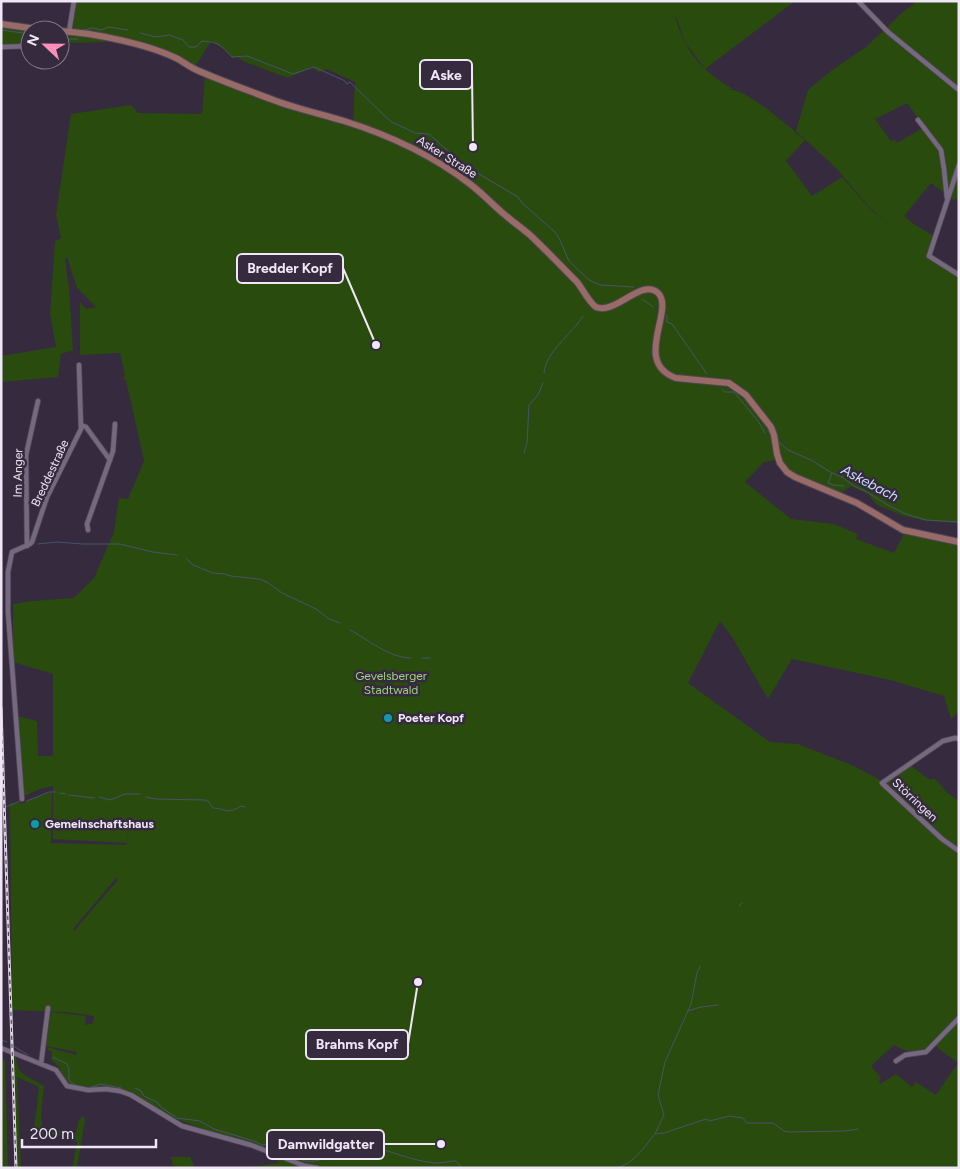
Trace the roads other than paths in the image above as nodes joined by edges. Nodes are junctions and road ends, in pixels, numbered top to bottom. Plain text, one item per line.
1 (74, 1) edge
2 (858, 1) edge
3 (1, 24) edge
4 (20, 27) edge
5 (70, 32) joint
6 (20, 46) edge
7 (1, 47) edge
8 (959, 90) edge
9 (918, 120) dead end
10 (959, 165) edge
11 (948, 199) junction
12 (959, 275) edge
13 (79, 365) dead end
14 (38, 401) dead end
15 (115, 424) dead end
16 (81, 425) junction
17 (110, 460) junction
18 (88, 530) dead end
19 (959, 542) edge
20 (27, 546) junction
21 (1, 576) edge
22 (8, 576) junction
23 (959, 739) edge
24 (22, 799) dead end
25 (959, 851) edge
26 (48, 1008) dead end
27 (959, 1018) edge
28 (1, 1048) edge
29 (896, 1061) dead end
30 (41, 1064) junction
31 (317, 1168) edge

1 - 5 street
2 - 8 street
3 - 4 street
5 - 19 street, Asker Straße
6 - 7 street
9 - 11 street
10 - 11 street
11 - 12 street
13 - 16 street, Breddestraße
14 - 20 street, Im Anger
15 - 17 street
16 - 17 street
16 - 20 street, Breddestraße
17 - 18 street
20 - 22 street, Breddestraße
21 - 22 street
22 - 24 street, Breddestraße
23 - 25 street, Störringen
26 - 30 street
27 - 29 street
28 - 30 street
30 - 31 street

